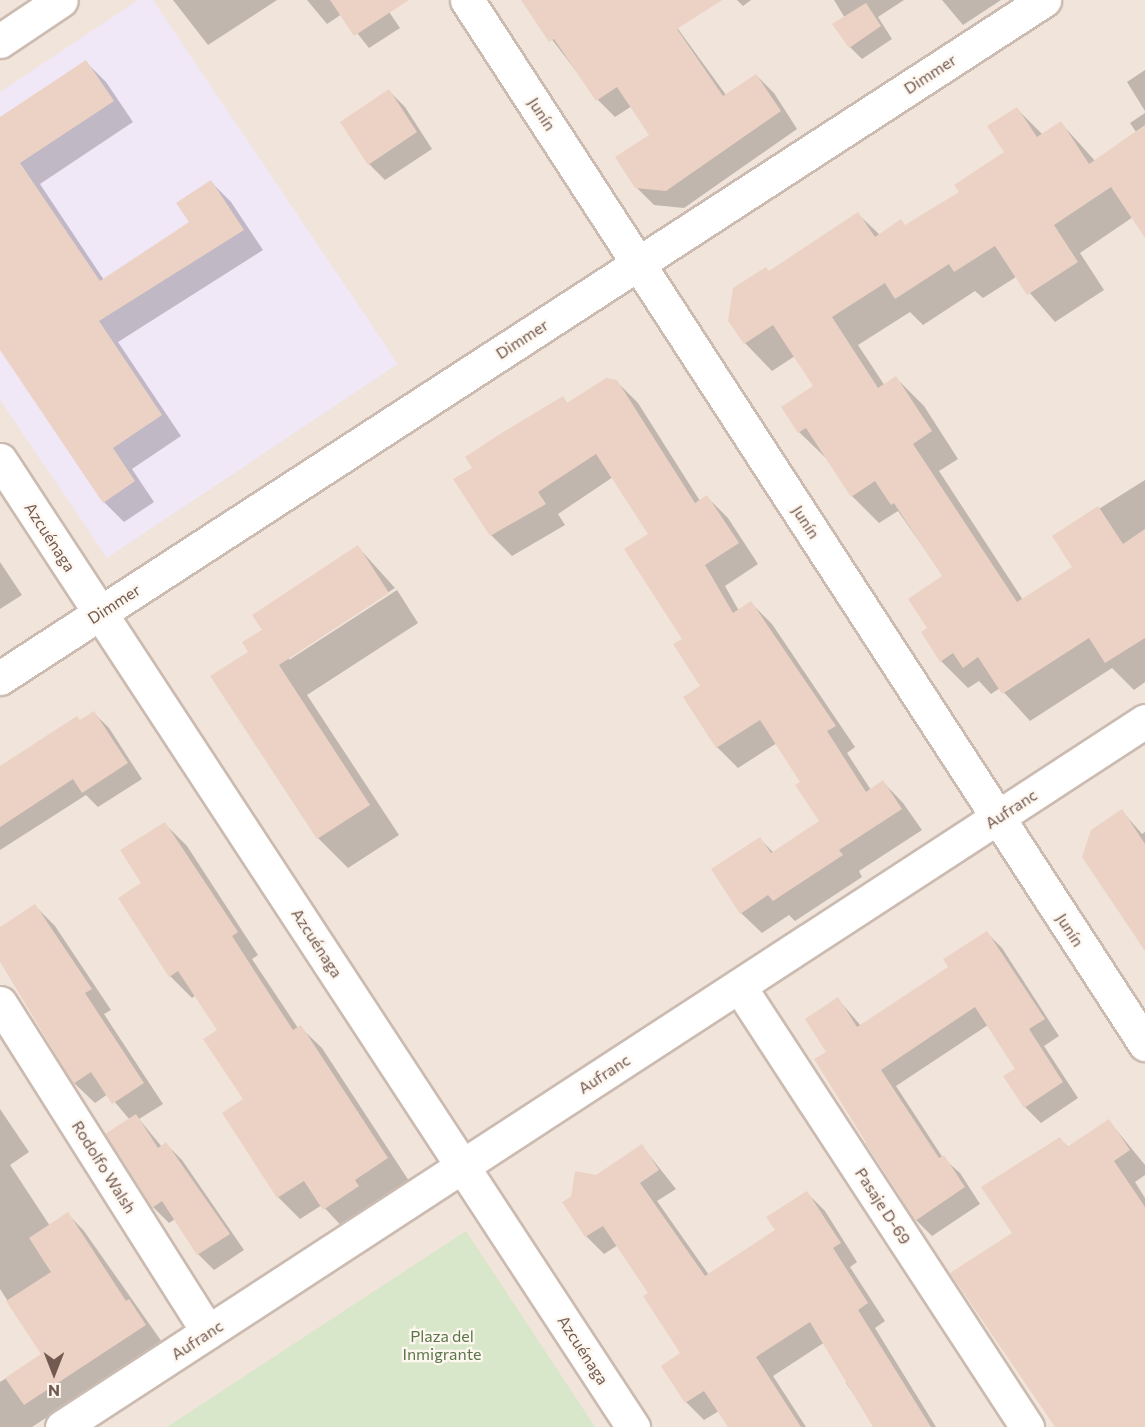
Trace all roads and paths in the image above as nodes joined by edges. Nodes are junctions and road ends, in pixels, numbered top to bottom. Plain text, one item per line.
1 (61, 0) edge
2 (467, 0) edge
3 (1044, 0) edge
4 (0, 41) edge
5 (640, 262) junction
6 (0, 460) edge
7 (100, 613) junction
8 (0, 678) edge
9 (1145, 721) edge
10 (996, 819) junction
11 (739, 986) junction
12 (0, 1003) edge
13 (1145, 1044) edge
14 (462, 1166) junction
15 (208, 1332) junction
16 (62, 1427) edge
17 (633, 1427) edge
18 (1027, 1427) edge

1 - 4 street
2 - 5 street, Junín
3 - 5 street, Dimmer
5 - 7 street, Dimmer
5 - 10 street, Junín
6 - 7 street, Azcuénaga
7 - 8 street, Dimmer
7 - 14 street, Azcuénaga
9 - 10 street, Aufranc
10 - 11 street, Aufranc
10 - 13 street, Junín
11 - 14 street, Aufranc
11 - 18 street, Pasaje D-69
12 - 15 street, Rodolfo Walsh
14 - 15 street, Aufranc
14 - 17 street, Azcuénaga
15 - 16 street, Aufranc

